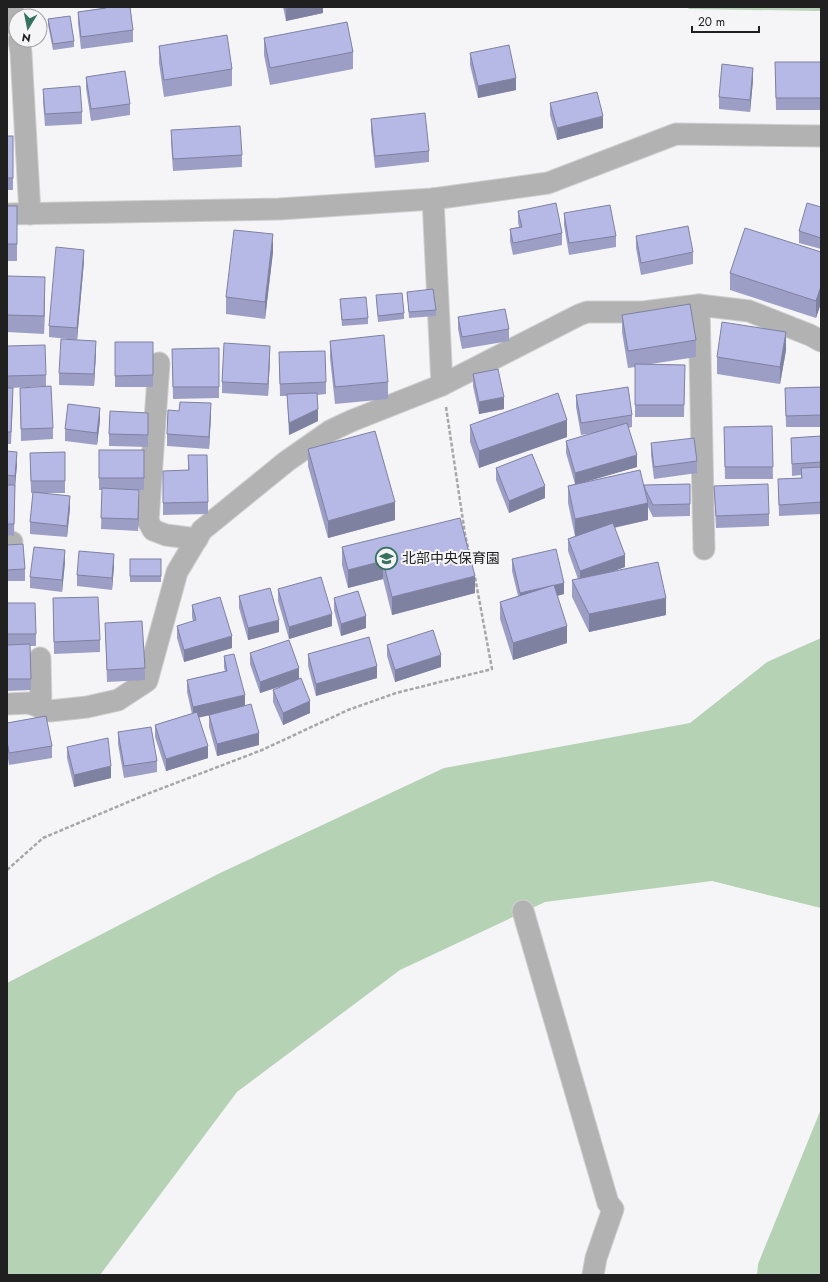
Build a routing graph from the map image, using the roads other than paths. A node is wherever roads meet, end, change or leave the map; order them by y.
1 (21, 48) edge
2 (821, 136) edge
3 (433, 199) junction
4 (7, 214) edge
5 (30, 214) junction
6 (698, 305) junction
7 (821, 341) edge
8 (159, 363) dead end
9 (442, 385) junction
10 (197, 539) junction
11 (704, 549) dead end
12 (40, 658) dead end
13 (7, 704) edge
14 (41, 708) junction
15 (523, 911) dead end
16 (593, 1275) edge

1 - 5 street
2 - 3 street
3 - 5 street
3 - 9 street
4 - 5 street
6 - 7 street
6 - 9 street
6 - 11 street
8 - 10 street
9 - 10 street
10 - 14 street
12 - 14 street
13 - 14 street
15 - 16 street

